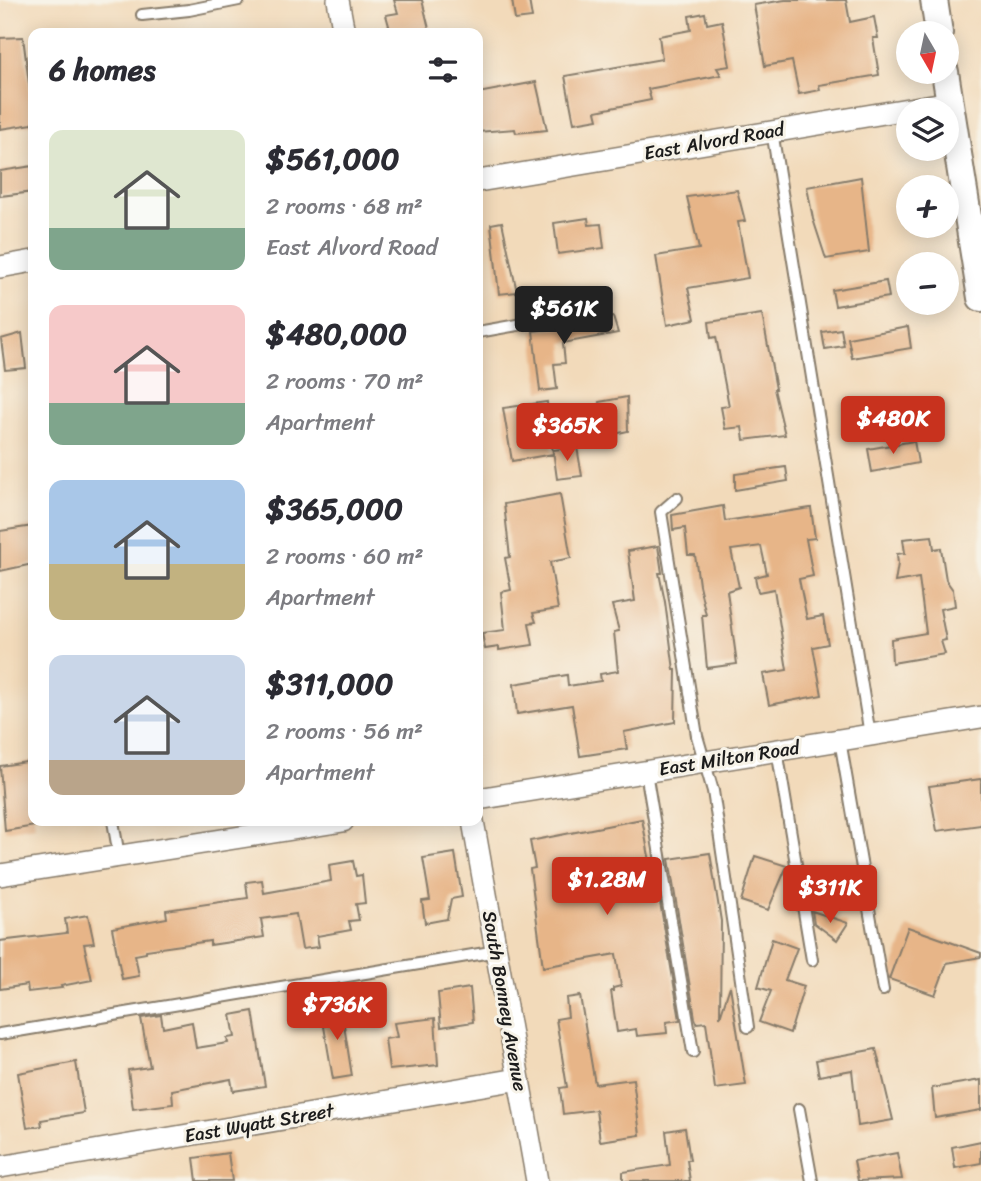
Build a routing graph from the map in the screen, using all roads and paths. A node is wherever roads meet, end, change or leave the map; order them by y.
1 (239, 0) edge
2 (338, 0) edge
3 (934, 0) edge
4 (142, 15) dead end
5 (937, 21) edge
6 (343, 28) edge
7 (896, 111) edge
8 (772, 131) junction
9 (959, 159) edge
10 (483, 180) edge
11 (28, 262) edge
12 (0, 267) edge
13 (981, 298) edge
14 (523, 324) dead end
15 (483, 331) edge
16 (677, 498) dead end
17 (981, 717) edge
18 (870, 735) junction
19 (840, 740) junction
20 (777, 750) junction
21 (703, 762) junction
22 (646, 772) junction
23 (483, 798) edge
24 (114, 826) edge
25 (280, 826) edge
26 (474, 826) edge
27 (242, 829) edge
28 (119, 856) junction
29 (0, 875) edge
30 (497, 951) junction
31 (812, 960) dead end
32 (883, 990) dead end
33 (748, 1027) dead end
34 (0, 1034) edge
35 (693, 1052) dead end
36 (518, 1079) junction
37 (799, 1109) dead end
38 (0, 1167) edge
39 (537, 1181) edge
40 (812, 1181) edge

1 - 4 lane
2 - 6 street
3 - 5 street
7 - 8 street, East Alvord Road
8 - 10 street, East Alvord Road
8 - 18 lane
9 - 13 street
11 - 12 street
14 - 15 lane
16 - 21 lane
17 - 18 street, East Milton Road
18 - 19 street, East Milton Road
19 - 20 street, East Milton Road
19 - 32 lane
20 - 21 street, East Milton Road
20 - 31 lane
21 - 22 street, East Milton Road
21 - 33 lane
22 - 23 street, East Milton Road
22 - 35 lane
24 - 28 lane
25 - 27 street
26 - 30 street, South Bonney Avenue
27 - 28 street
28 - 29 street
30 - 34 lane
30 - 36 street, South Bonney Avenue
36 - 38 street, East Wyatt Street
36 - 39 street, South Bonney Avenue
37 - 40 lane

